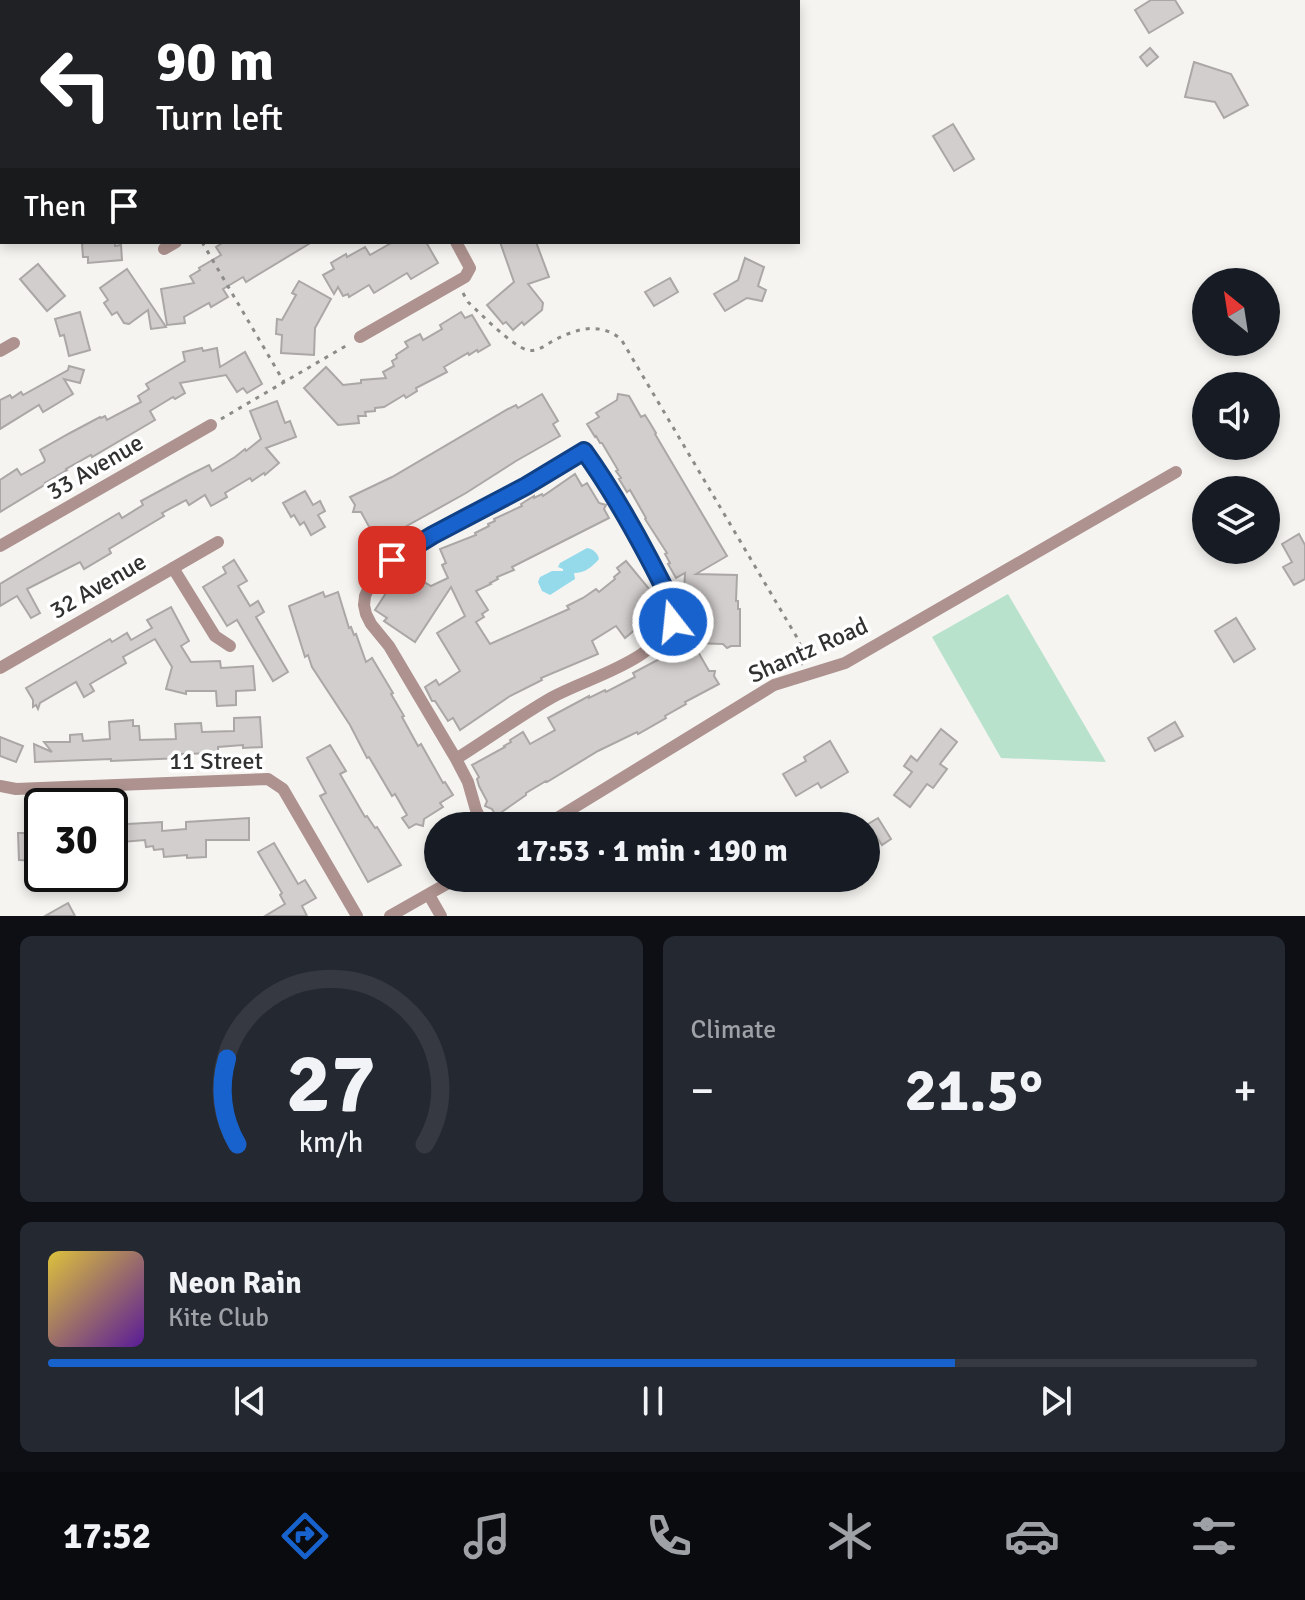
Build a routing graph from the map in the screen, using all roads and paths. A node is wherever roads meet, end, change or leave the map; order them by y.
1 (203, 244) edge
2 (457, 244) edge
3 (457, 282) junction
4 (360, 337) joint
5 (14, 343) dead end
6 (0, 351) edge
7 (284, 382) junction
8 (211, 425) joint
9 (1176, 472) dead end
10 (218, 542) dead end
11 (0, 546) edge
12 (173, 568) junction
13 (230, 646) dead end
14 (0, 668) edge
15 (793, 669) dead end
16 (456, 759) junction
17 (0, 786) edge
18 (477, 812) edge
19 (567, 812) edge
20 (434, 892) edge
21 (429, 895) junction
22 (357, 916) edge
23 (390, 916) edge
24 (441, 916) edge

1 - 7 path
2 - 3 street
3 - 4 street
3 - 15 path
4 - 7 path
5 - 6 street
7 - 8 path
8 - 11 street, 33 Avenue
9 - 19 street, Shantz Road
10 - 12 street, 32 Avenue
12 - 13 street
12 - 14 street, 32 Avenue
16 - 16 street
16 - 18 street
17 - 22 street, 11 Street
20 - 21 street
21 - 23 street
21 - 24 street

